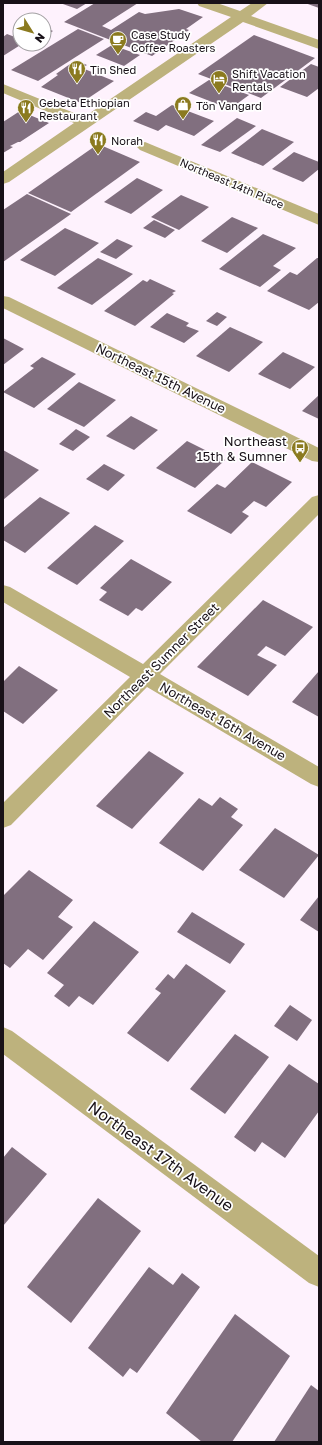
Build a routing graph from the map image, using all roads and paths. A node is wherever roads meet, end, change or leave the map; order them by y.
1 (204, 3) edge
2 (261, 3) edge
3 (241, 16) junction
4 (319, 46) edge
5 (3, 88) edge
6 (86, 123) junction
7 (145, 147) dead end
8 (3, 179) edge
9 (319, 220) edge
10 (3, 301) edge
11 (319, 456) edge
12 (319, 502) edge
13 (3, 592) edge
14 (145, 676) junction
15 (319, 778) edge
16 (3, 818) edge
17 (3, 1039) edge
18 (319, 1273) edge

1 - 3 street
2 - 3 street
3 - 4 street
3 - 6 street
5 - 6 street
6 - 8 street
7 - 9 street, Northeast 14th Place
10 - 11 street, Northeast 15th Avenue
12 - 14 street, Northeast Sumner Street
13 - 14 street, Northeast 16th Avenue
14 - 15 street, Northeast 16th Avenue
14 - 16 street, Northeast Sumner Street
17 - 18 street, Northeast 17th Avenue

